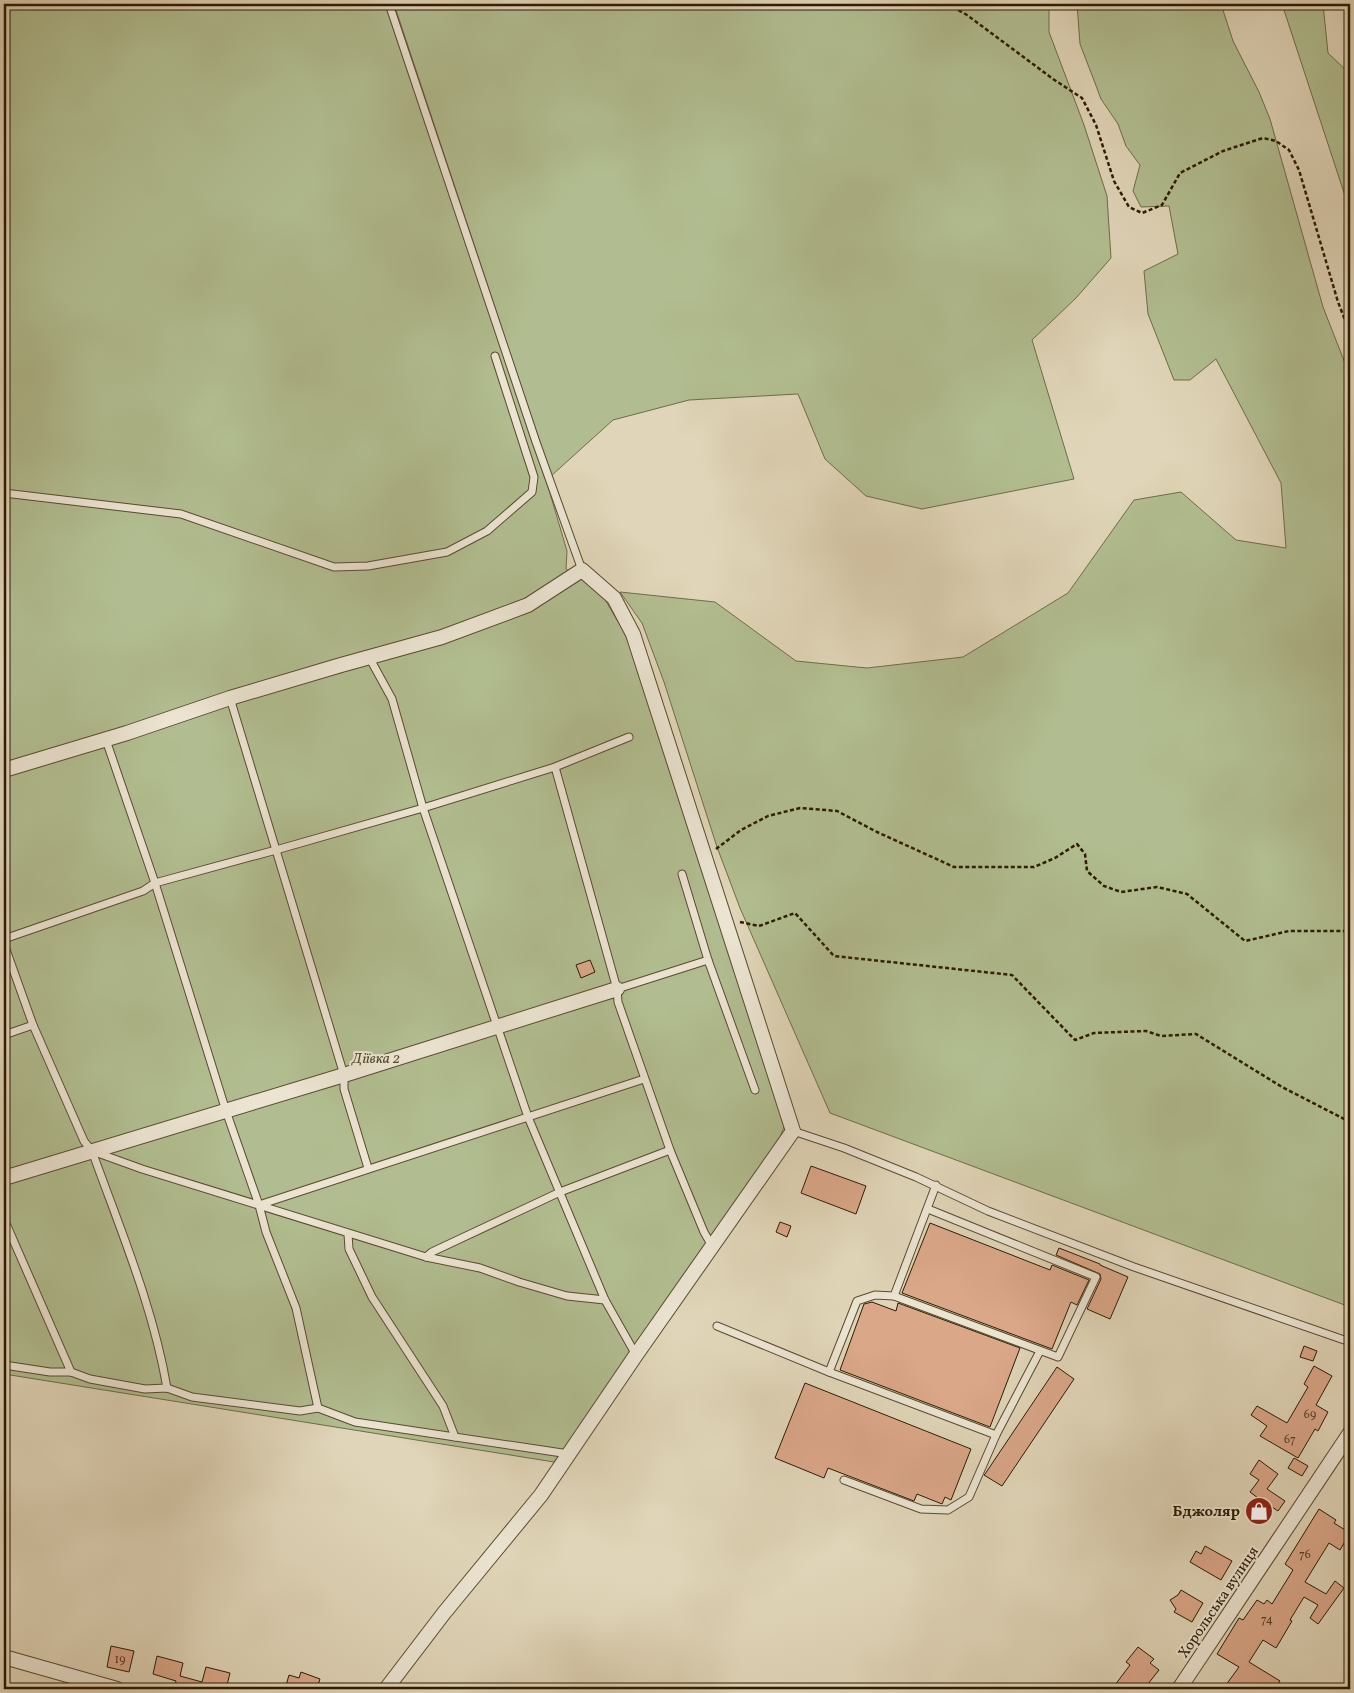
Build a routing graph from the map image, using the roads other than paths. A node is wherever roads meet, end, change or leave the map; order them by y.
1 (389, 4) edge
2 (495, 356) dead end
3 (4, 493) edge
4 (582, 570) junction
5 (369, 657) junction
6 (230, 698) junction
7 (629, 738) dead end
8 (106, 740) junction
9 (555, 767) junction
10 (4, 770) edge
11 (423, 808) junction
12 (276, 850) junction
13 (682, 874) dead end
14 (155, 882) junction
15 (4, 939) edge
16 (4, 944) edge
17 (708, 960) junction
18 (617, 989) junction
19 (33, 1025) junction
20 (498, 1026) junction
21 (4, 1035) edge
22 (344, 1075) junction
23 (644, 1078) junction
24 (754, 1090) dead end
25 (226, 1111) junction
26 (528, 1118) junction
27 (793, 1131) junction
28 (92, 1150) junction
29 (670, 1150) junction
30 (368, 1168) junction
31 (4, 1178) edge
32 (936, 1185) junction
33 (560, 1192) junction
34 (259, 1205) junction
35 (928, 1209) junction
36 (4, 1218) edge
37 (348, 1234) junction
38 (712, 1246) junction
39 (426, 1257) junction
40 (894, 1296) junction
41 (605, 1300) junction
42 (717, 1326) dead end
43 (1350, 1342) edge
44 (1040, 1351) junction
45 (636, 1356) junction
46 (4, 1365) edge
47 (71, 1372) junction
48 (829, 1372) junction
49 (167, 1388) junction
50 (318, 1408) junction
51 (1350, 1433) edge
52 (996, 1435) junction
53 (455, 1437) junction
54 (569, 1454) junction
55 (844, 1480) dead end
56 (4, 1657) edge
57 (117, 1689) edge
58 (386, 1689) edge
59 (1179, 1689) edge

1 - 4 lane
2 - 3 lane
4 - 5 street
4 - 27 street
5 - 6 street
5 - 11 lane
6 - 8 street
6 - 12 lane
7 - 9 lane
8 - 10 street
8 - 14 lane
9 - 11 lane
9 - 18 lane
11 - 12 lane
11 - 20 lane
12 - 14 lane
12 - 22 lane
13 - 17 lane
14 - 15 lane
14 - 25 lane
16 - 19 lane
17 - 18 lane
17 - 24 lane
18 - 20 street
18 - 23 lane
19 - 21 lane
19 - 28 lane
20 - 22 street
20 - 26 lane
22 - 25 street
22 - 30 lane
23 - 26 lane
23 - 29 lane
25 - 28 street
25 - 34 lane
26 - 30 lane
26 - 33 lane
27 - 32 lane
27 - 38 street
28 - 31 street
28 - 34 lane
28 - 49 lane
29 - 33 lane
29 - 38 lane
30 - 34 lane
32 - 35 lane
32 - 43 lane
33 - 39 lane
33 - 41 lane
34 - 37 lane
34 - 50 lane
35 - 40 lane
35 - 44 lane
36 - 47 lane
37 - 39 lane
37 - 53 lane
38 - 45 street
39 - 41 lane
40 - 44 lane
40 - 48 lane
41 - 45 lane
42 - 48 lane
44 - 52 lane
45 - 54 street
46 - 47 lane
47 - 49 lane
48 - 52 lane
49 - 50 lane
50 - 53 lane
51 - 59 street, Хорольська вулиця
52 - 55 lane
53 - 54 lane
54 - 58 street
56 - 57 street

